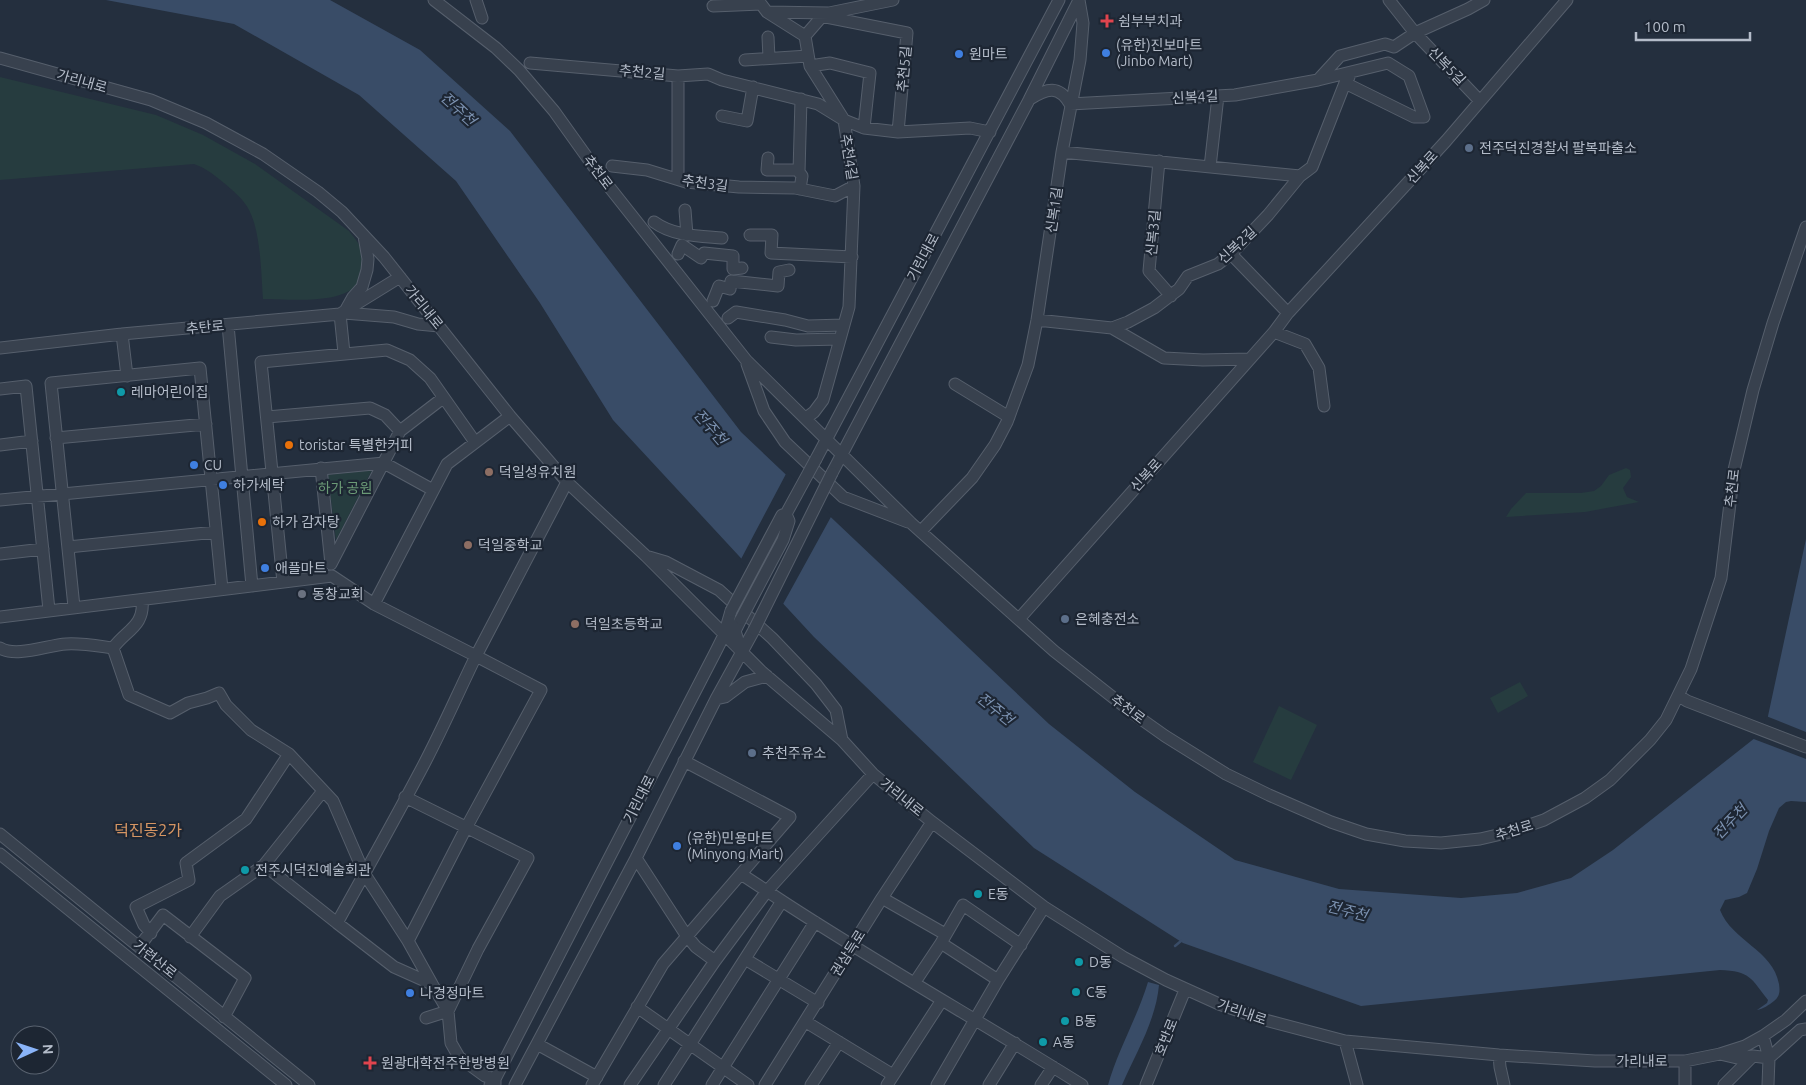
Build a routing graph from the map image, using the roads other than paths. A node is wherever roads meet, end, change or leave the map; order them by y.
1 (434, 0) edge
2 (476, 0) edge
3 (893, 0) edge
4 (1060, 0) edge
5 (1079, 0) edge
6 (1389, 0) edge
7 (1484, 0) edge
8 (1567, 0) edge
9 (762, 5) edge
10 (713, 6) dead end
11 (823, 14) junction
12 (482, 18) dead end
13 (1415, 33) junction
14 (805, 36) junction
15 (768, 37) dead end
16 (0, 58) edge
17 (769, 58) junction
18 (745, 60) dead end
19 (809, 61) junction
20 (530, 63) dead end
21 (1353, 71) junction
22 (678, 76) junction
23 (1318, 80) junction
24 (1345, 83) junction
25 (753, 87) junction
26 (1218, 96) junction
27 (801, 99) junction
28 (1029, 100) junction
29 (1479, 100) junction
30 (1070, 104) junction
31 (722, 116) dead end
32 (844, 120) junction
33 (864, 128) junction
34 (898, 132) junction
35 (990, 132) junction
36 (1062, 152) junction
37 (768, 158) dead end
38 (1159, 161) junction
39 (612, 166) dead end
40 (1210, 167) junction
41 (799, 170) junction
42 (1300, 176) junction
43 (678, 179) junction
44 (854, 186) junction
45 (800, 189) junction
46 (685, 210) dead end
47 (654, 222) dead end
48 (1806, 228) edge
49 (364, 234) junction
50 (687, 235) junction
51 (750, 235) dead end
52 (722, 238) dead end
53 (678, 254) dead end
54 (1231, 254) junction
55 (852, 258) junction
56 (742, 268) dead end
57 (789, 270) dead end
58 (400, 277) junction
59 (1170, 296) junction
60 (714, 301) dead end
61 (1288, 313) junction
62 (342, 314) junction
63 (728, 318) dead end
64 (1037, 320) junction
65 (228, 324) junction
66 (844, 325) junction
67 (439, 326) junction
68 (1112, 328) junction
69 (1274, 332) junction
70 (122, 334) junction
71 (772, 337) dead end
72 (840, 339) junction
73 (0, 348) edge
74 (344, 354) junction
75 (1250, 359) junction
76 (746, 360) junction
77 (126, 376) junction
78 (955, 384) dead end
79 (0, 389) edge
80 (443, 398) junction
81 (1324, 406) dead end
82 (810, 415) junction
83 (510, 416) junction
84 (267, 417) junction
85 (1009, 417) junction
86 (206, 424) junction
87 (400, 431) junction
88 (56, 438) junction
89 (827, 439) junction
90 (32, 441) junction
91 (475, 442) junction
92 (0, 445) edge
93 (842, 454) junction
94 (384, 463) junction
95 (321, 468) junction
96 (272, 472) junction
97 (243, 475) junction
98 (211, 478) junction
99 (567, 482) junction
100 (433, 490) junction
101 (61, 493) junction
102 (38, 496) junction
103 (0, 500) edge
104 (786, 514) junction
105 (912, 523) junction
106 (921, 531) junction
107 (216, 532) junction
108 (68, 547) junction
109 (42, 549) junction
110 (0, 554) edge
111 (646, 556) junction
112 (331, 564) junction
113 (332, 576) junction
114 (283, 582) junction
115 (252, 586) junction
116 (222, 590) junction
117 (142, 600) junction
118 (374, 604) junction
119 (74, 607) junction
120 (49, 610) junction
121 (0, 616) edge
122 (1019, 619) junction
123 (724, 635) junction
124 (0, 648) edge
125 (113, 648) junction
126 (742, 652) junction
127 (476, 656) junction
128 (767, 676) junction
129 (1683, 698) junction
130 (716, 699) junction
131 (842, 740) junction
132 (1806, 747) edge
133 (289, 754) junction
134 (684, 761) junction
135 (873, 774) junction
136 (323, 791) junction
137 (405, 798) junction
138 (932, 822) junction
139 (466, 828) junction
140 (0, 834) edge
141 (636, 858) junction
142 (2, 861) edge
143 (264, 865) junction
144 (364, 874) junction
145 (741, 874) junction
146 (767, 891) junction
147 (882, 898) junction
148 (782, 901) junction
149 (1044, 907) junction
150 (815, 922) junction
151 (337, 923) junction
152 (151, 933) junction
153 (686, 936) junction
154 (190, 937) junction
155 (943, 938) junction
156 (408, 941) junction
157 (1021, 945) junction
158 (852, 946) junction
159 (139, 947) junction
160 (745, 959) junction
161 (715, 960) junction
162 (779, 979) junction
163 (998, 980) junction
164 (915, 982) junction
165 (432, 984) junction
166 (1185, 990) junction
167 (942, 1000) junction
168 (1806, 1001) edge
169 (818, 1003) junction
170 (637, 1007) junction
171 (448, 1011) junction
172 (224, 1017) junction
173 (426, 1018) dead end
174 (976, 1020) junction
175 (806, 1022) junction
176 (670, 1028) junction
177 (1806, 1029) edge
178 (1763, 1036) junction
179 (1345, 1041) junction
180 (839, 1042) junction
181 (1015, 1043) junction
182 (537, 1044) junction
183 (690, 1044) junction
184 (1720, 1054) junction
185 (1499, 1055) junction
186 (1753, 1056) junction
187 (1769, 1058) junction
188 (1685, 1061) junction
189 (1053, 1067) junction
190 (723, 1068) junction
191 (890, 1080) edge
192 (595, 1081) edge
193 (493, 1083) edge
194 (286, 1085) edge
195 (309, 1085) edge
196 (515, 1085) edge
197 (630, 1085) edge
198 (664, 1085) edge
199 (712, 1085) edge
200 (748, 1085) edge
201 (765, 1085) edge
202 (812, 1085) edge
203 (937, 1085) edge
204 (989, 1085) edge
205 (1041, 1085) edge
206 (1082, 1085) edge
207 (1146, 1085) edge
208 (1357, 1085) edge
209 (1504, 1085) edge
210 (1685, 1085) edge
211 (1724, 1085) edge
212 (1768, 1085) edge

1 - 76 street, 추천로
2 - 12 street
3 - 11 street
4 - 35 street, 기린대로
5 - 28 street, 기린대로
5 - 30 street, 신복1길
6 - 13 street, 신복5길
7 - 13 street, 신복5길
8 - 29 street, 신복로
9 - 10 street
9 - 11 street
9 - 14 street
11 - 14 street
11 - 34 street, 추천5길
13 - 23 street
13 - 29 street, 신복5길
14 - 19 street, 추천4길
15 - 17 street
16 - 49 street, 가리내로
17 - 18 street
17 - 19 street
19 - 32 street, 추천4길
19 - 33 street
20 - 22 street, 추천2길
21 - 23 street, 신복4길
21 - 24 street, 신복2길
21 - 24 street, 신복4길
22 - 25 street, 추천2길
22 - 43 street
23 - 26 street, 신복4길
24 - 42 street, 신복2길
25 - 27 street, 추천2길
25 - 31 street
26 - 30 street, 신복4길
26 - 40 street
27 - 32 street, 추천2길
27 - 41 street
28 - 30 street
28 - 93 street, 기린대로
29 - 61 street, 신복로
30 - 36 street, 신복1길
32 - 33 street
32 - 44 street, 추천4길
33 - 34 street
34 - 35 street
35 - 89 street, 기린대로
36 - 38 street
36 - 64 street, 신복1길
37 - 41 street
38 - 40 street
38 - 59 street, 신복3길
39 - 43 street, 추천3길
40 - 42 street
41 - 45 street
42 - 54 street, 신복2길
43 - 45 street, 추천3길
44 - 45 street, 추천3길
44 - 55 street, 추천4길
46 - 50 street
47 - 50 street
48 - 129 street, 추천로
49 - 58 street, 가리내로
49 - 62 street
50 - 52 street
51 - 55 street
53 - 56 street
54 - 59 street, 신복2길
54 - 61 street
55 - 66 street, 추천4길
57 - 60 street
58 - 62 street, 추탄로
58 - 67 street, 가리내로
59 - 68 street, 신복2길
61 - 69 street, 신복로
62 - 65 street, 추탄로
62 - 67 street
62 - 74 street
63 - 66 street
64 - 68 street, 신복2길
64 - 85 street, 신복1길
65 - 70 street, 추탄로
65 - 97 street
66 - 72 street, 추천4길
67 - 83 street, 가리내로
68 - 75 street
69 - 75 street, 신복로
69 - 81 street
70 - 73 street, 추탄로
70 - 77 street
71 - 72 street
72 - 82 street, 추천4길
74 - 80 street
74 - 84 street
75 - 122 street, 신복로
76 - 82 street, 추천로
76 - 105 street, 추천로
77 - 86 street
77 - 88 street
78 - 85 street
79 - 90 street
80 - 87 street
80 - 91 street
82 - 89 street, 추천로
83 - 91 street
83 - 99 street, 가리내로
84 - 87 street
84 - 96 street
85 - 106 street, 신복1길
86 - 88 street
86 - 98 street
87 - 94 street
88 - 101 street
89 - 93 street, 추천로
89 - 104 street, 기린대로, bridge
90 - 92 street
90 - 102 street
91 - 100 street
93 - 105 street, 추천로
93 - 126 street, 기린대로, bridge
94 - 95 street
94 - 100 street
94 - 112 street
95 - 96 street
95 - 112 street
96 - 97 street
96 - 114 street
97 - 98 street
97 - 115 street
98 - 101 street
98 - 107 street
99 - 111 street, 가리내로
99 - 127 street
100 - 118 street
101 - 102 street
101 - 108 street
102 - 103 street
102 - 109 street
104 - 123 street, 기린대로, bridge
104 - 126 street, 기린대로, bridge
105 - 106 street, 추천로
106 - 122 street, 추천로
107 - 108 street
107 - 116 street
108 - 119 street
109 - 110 street
109 - 120 street
111 - 123 street, 가리내로
111 - 131 street
112 - 113 street
113 - 114 street
113 - 118 street
114 - 115 street
115 - 116 street
116 - 117 street
117 - 119 street
117 - 125 street
118 - 127 street
119 - 120 street
120 - 121 street
122 - 129 street, 추천로
123 - 126 street, 가리내로
123 - 193 street, 기린대로
124 - 125 street
125 - 133 street
126 - 128 street, 가리내로
126 - 130 street, 기린대로
127 - 137 street
127 - 139 street
128 - 130 street
128 - 131 street, 가리내로
129 - 132 street
130 - 134 street, 기린대로
131 - 135 street, 가리내로
133 - 136 street
133 - 152 street
134 - 141 street, 기린대로
134 - 145 street
135 - 138 street, 가리내로
135 - 146 street
136 - 143 street
136 - 144 street
137 - 139 street
137 - 144 street
138 - 147 street, 권삼득로
138 - 149 street, 가리내로
139 - 156 street
139 - 171 street
140 - 159 street, 가련산로
141 - 153 street
141 - 182 street, 기린대로
142 - 194 street, 가련산로
143 - 151 street
143 - 154 street
144 - 151 street
144 - 156 street
145 - 146 street
145 - 153 street
146 - 148 street
146 - 161 street
147 - 155 street
147 - 158 street, 권삼득로
148 - 150 street
148 - 160 street
149 - 157 street
149 - 166 street, 가리내로
150 - 158 street
150 - 162 street
151 - 165 street
152 - 154 street
152 - 159 street
153 - 161 street
153 - 170 street
154 - 172 street
155 - 157 street
155 - 163 street
155 - 164 street
156 - 165 street
157 - 163 street
158 - 164 street
158 - 169 street, 권삼득로
159 - 172 street, 가련산로
160 - 162 street
160 - 183 street
161 - 176 street
162 - 169 street
162 - 190 street
163 - 174 street
164 - 167 street
165 - 171 street
166 - 179 street, 가리내로
166 - 207 street, 호반로
167 - 174 street
167 - 191 street
168 - 178 street, 가리내로
169 - 175 street, 권삼득로
170 - 176 street
170 - 192 street
171 - 173 street
171 - 193 street
172 - 195 street, 가련산로
174 - 181 street
174 - 203 street
175 - 180 street
175 - 201 street, 권삼득로
176 - 183 street
176 - 197 street
177 - 187 street
178 - 184 street, 가리내로
178 - 187 street
179 - 185 street, 가리내로
179 - 208 street
180 - 191 street
180 - 202 street
181 - 189 street
181 - 204 street
182 - 192 street
182 - 196 street, 기린대로
183 - 190 street
183 - 198 street
184 - 186 street
184 - 188 street, 가리내로
185 - 188 street, 가리내로
185 - 209 street
186 - 187 street
186 - 211 street
187 - 212 street
188 - 210 street
189 - 205 street
189 - 206 street
190 - 199 street
190 - 200 street

